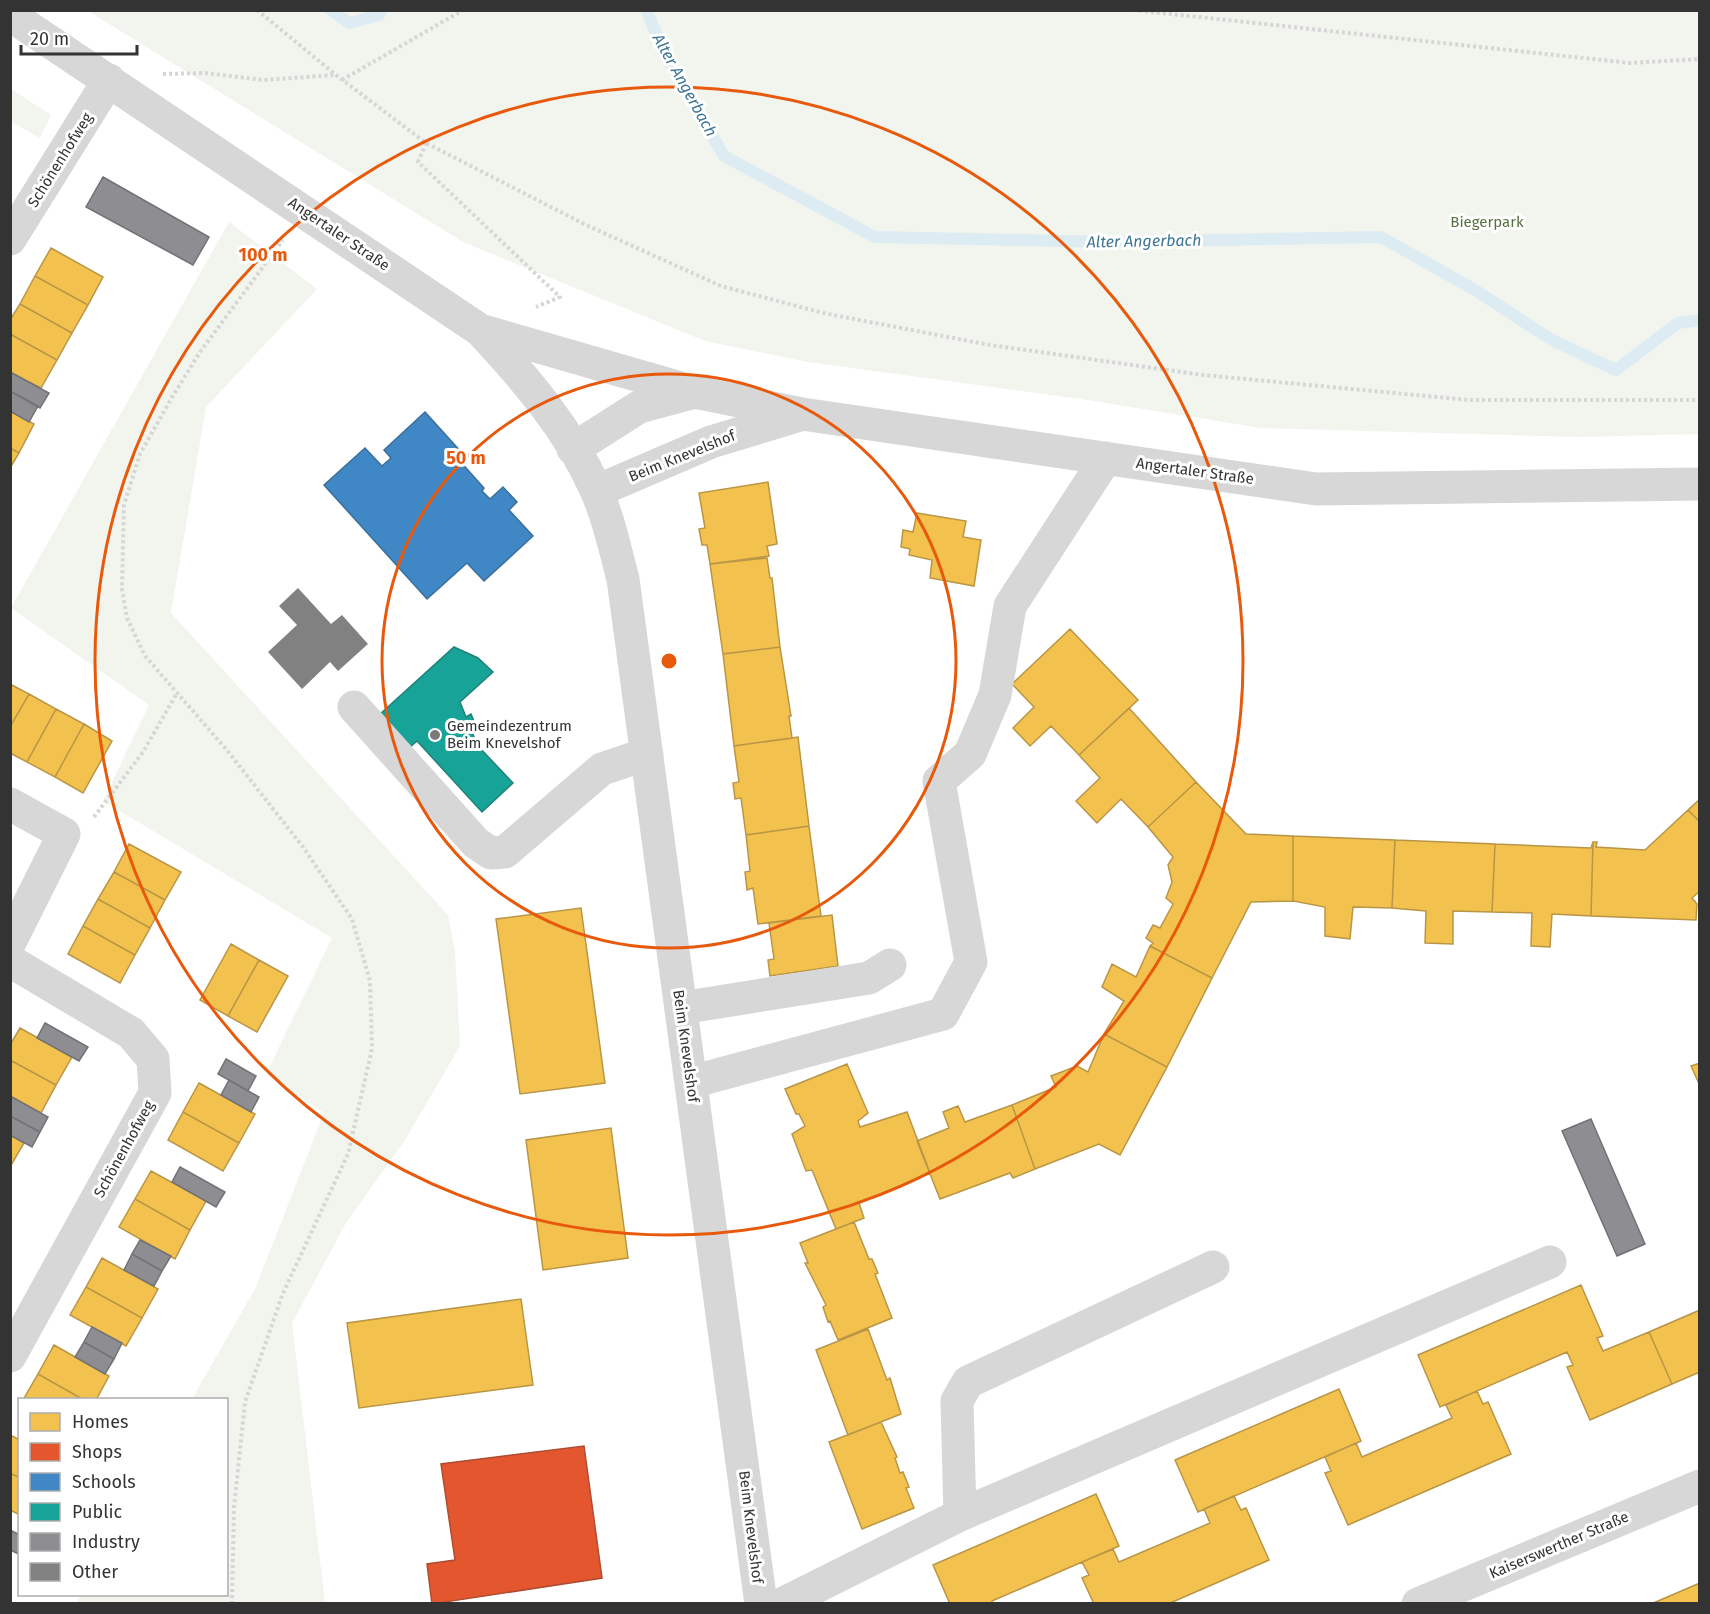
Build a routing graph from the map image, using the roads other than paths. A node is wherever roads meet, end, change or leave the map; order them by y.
1 (10, 15) edge
2 (109, 80) junction
3 (10, 239) edge
4 (480, 330) junction
5 (695, 392) junction
6 (802, 414) junction
7 (573, 449) junction
8 (1106, 458) junction
9 (1700, 484) edge
10 (597, 491) junction
11 (354, 707) dead end
12 (647, 754) junction
13 (10, 804) edge
14 (10, 942) edge
15 (10, 961) edge
16 (890, 964) dead end
17 (681, 1008) junction
18 (692, 1082) junction
19 (1550, 1262) dead end
20 (1213, 1267) dead end
21 (10, 1356) edge
22 (1700, 1485) edge
23 (960, 1515) junction
24 (761, 1604) edge
25 (782, 1604) edge
26 (1418, 1604) edge

1 - 2 street, Angertaler Straße
2 - 3 street, Schönenhofweg
2 - 4 street, Angertaler Straße
4 - 5 street, Angertaler Straße
4 - 7 street, Beim Knevelshof
5 - 6 street, Angertaler Straße
5 - 7 street, Angertaler Straße
6 - 8 street, Angertaler Straße
6 - 10 street, Beim Knevelshof
7 - 10 street, Beim Knevelshof
8 - 9 street, Angertaler Straße
8 - 18 street
10 - 12 street, Beim Knevelshof
11 - 12 street
12 - 17 street, Beim Knevelshof
13 - 14 street
15 - 21 street, Schönenhofweg
16 - 17 street
17 - 18 street, Beim Knevelshof
18 - 24 street, Beim Knevelshof
19 - 23 street
20 - 23 street
22 - 26 street, Kaiserswerther Straße
23 - 25 street

